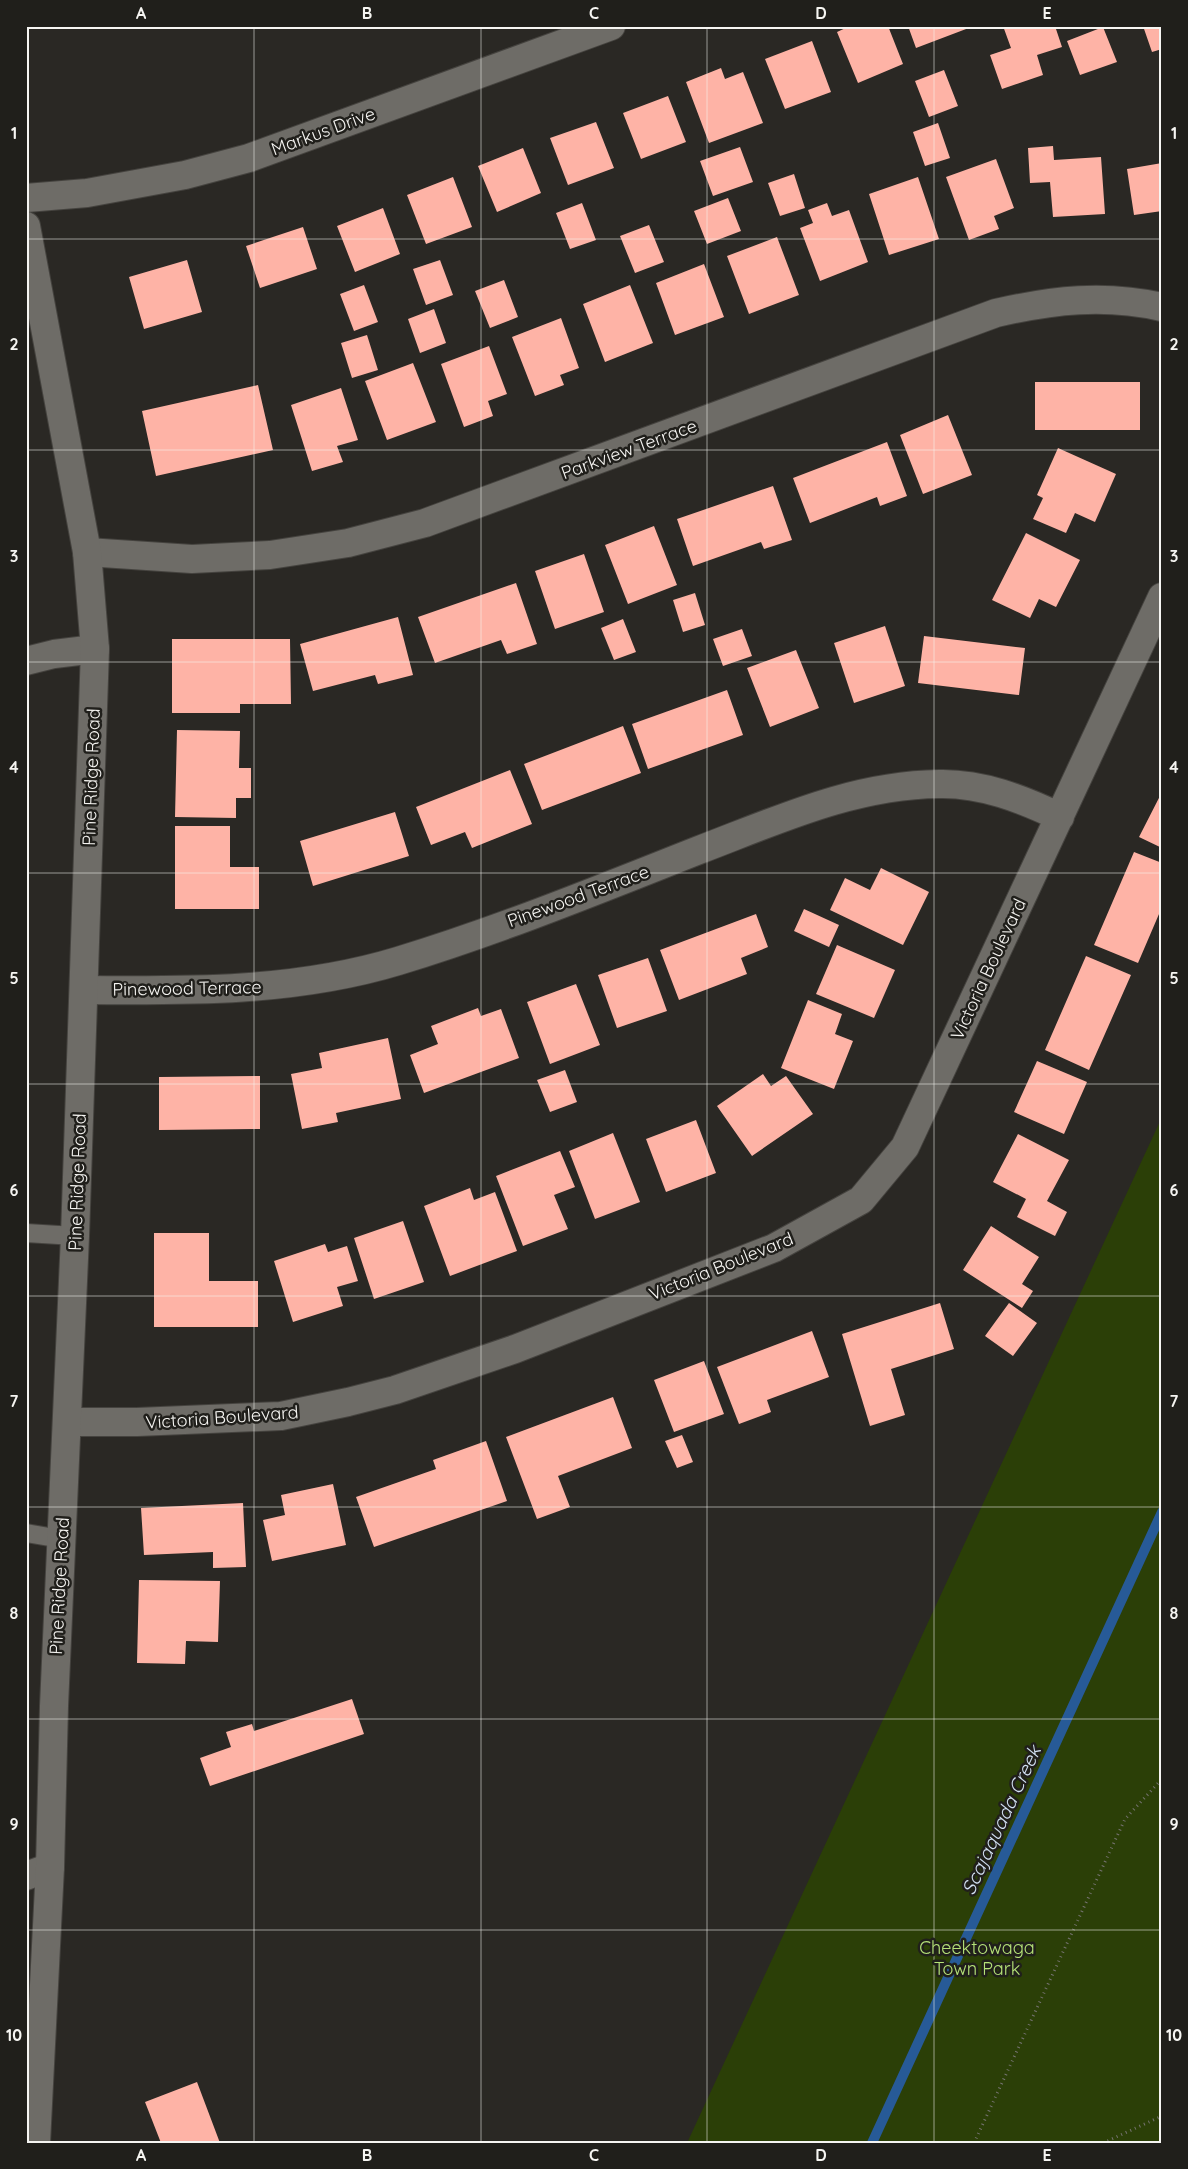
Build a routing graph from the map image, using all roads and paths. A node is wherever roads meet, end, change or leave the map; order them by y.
1 (611, 26) edge
2 (26, 198) edge
3 (26, 226) edge
4 (32, 283) edge
5 (1162, 308) edge
6 (87, 552) junction
7 (1162, 597) edge
8 (95, 649) junction
9 (26, 661) edge
10 (1060, 817) junction
11 (84, 990) junction
12 (26, 1233) edge
13 (75, 1236) junction
14 (67, 1422) junction
15 (26, 1533) edge
16 (62, 1539) junction
17 (1162, 1779) edge
18 (38, 1872) edge
19 (1162, 2116) edge
20 (36, 2143) edge
21 (974, 2143) edge
22 (1104, 2143) edge

1 - 2 street, Markus Drive
3 - 4 street, Pine Ridge Road
4 - 6 street, Pine Ridge Road
5 - 6 street, Parkview Terrace
6 - 8 street, Pine Ridge Road
7 - 10 street, Victoria Boulevard
8 - 9 street
8 - 11 street, Pine Ridge Road
10 - 11 street, Pinewood Terrace
10 - 14 street, Victoria Boulevard
11 - 13 street, Pine Ridge Road
12 - 13 lane
13 - 14 street, Pine Ridge Road
14 - 16 street, Pine Ridge Road
15 - 16 lane
16 - 18 street, Pine Ridge Road
17 - 21 path
18 - 20 street, Pine Ridge Road
19 - 22 path

